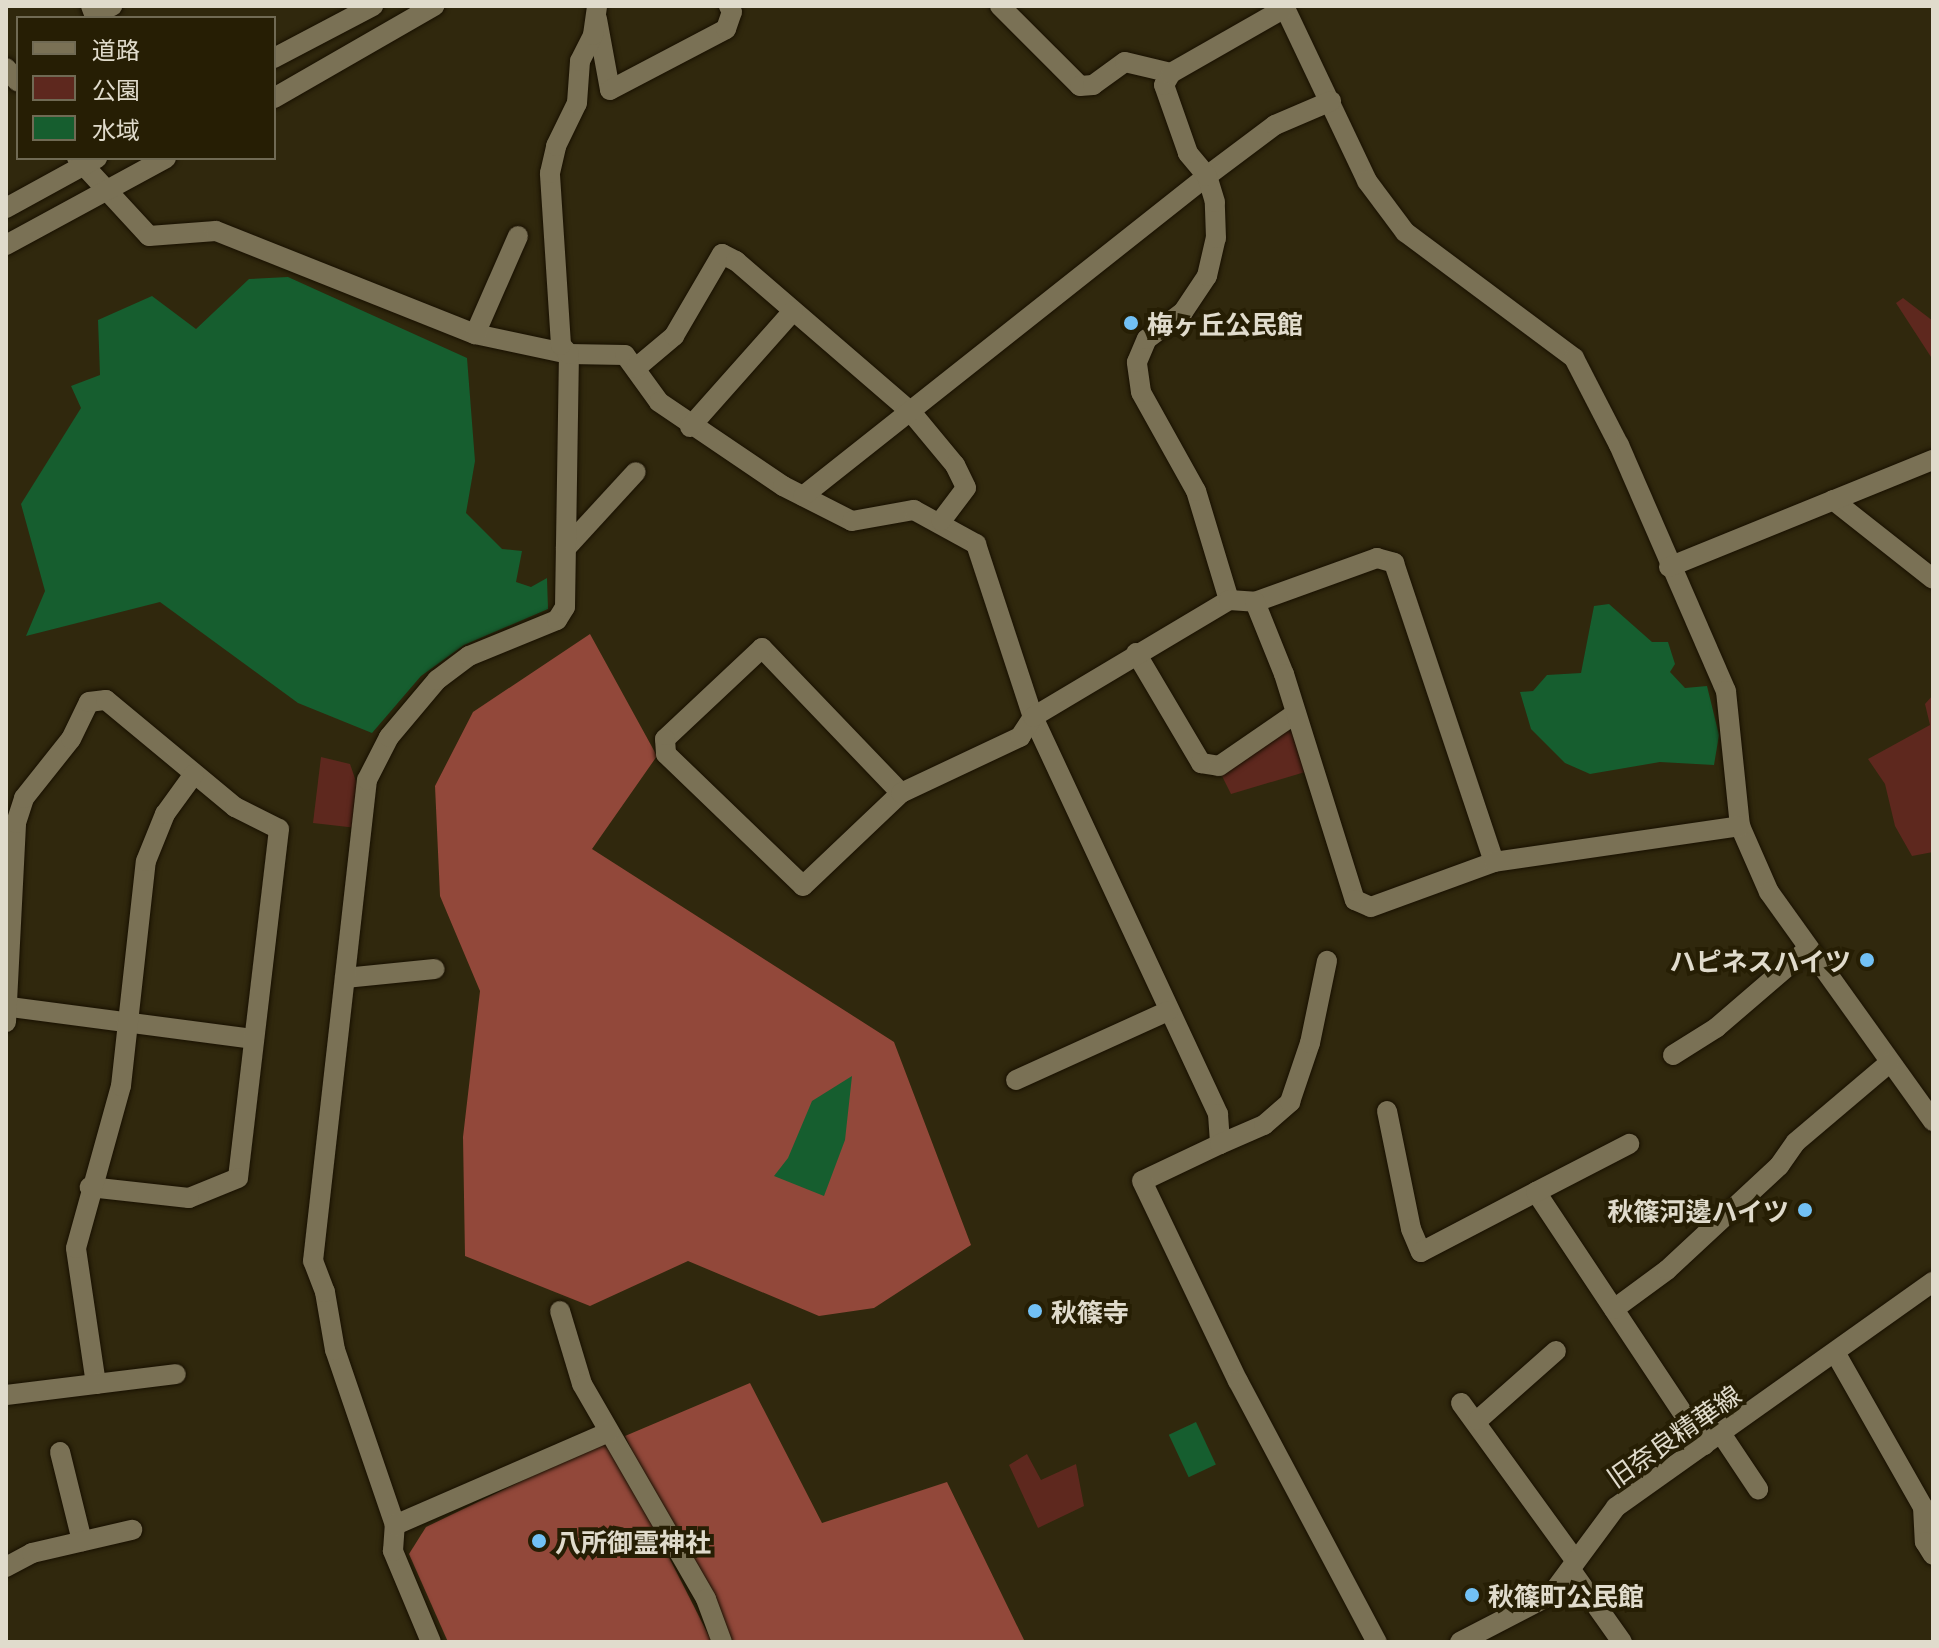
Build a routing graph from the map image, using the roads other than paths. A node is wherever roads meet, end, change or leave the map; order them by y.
1 (91, 6) edge
2 (112, 6) edge
3 (373, 6) edge
4 (434, 6) edge
5 (729, 6) edge
6 (1000, 6) edge
7 (1285, 7) edge
8 (596, 9) edge
9 (276, 57) edge
10 (1171, 73) junction
11 (276, 97) edge
12 (1331, 101) junction
13 (162, 160) edge
14 (85, 161) edge
15 (1207, 176) junction
16 (106, 191) junction
17 (6, 208) edge
18 (518, 236) dead end
19 (6, 245) edge
20 (793, 311) junction
21 (475, 334) junction
22 (569, 354) junction
23 (636, 368) junction
24 (911, 412) junction
25 (690, 427) junction
26 (1933, 460) edge
27 (636, 472) dead end
28 (803, 496) junction
29 (1833, 500) junction
30 (941, 521) junction
31 (566, 548) junction
32 (1669, 567) junction
33 (1933, 579) edge
34 (1229, 600) junction
35 (1255, 602) junction
36 (1136, 653) junction
37 (1296, 713) junction
38 (1033, 717) junction
39 (194, 774) junction
40 (901, 793) junction
41 (1740, 826) junction
42 (1494, 862) junction
43 (1808, 949) junction
44 (1327, 961) dead end
45 (435, 969) dead end
46 (345, 978) junction
47 (1168, 1011) junction
48 (8, 1014) edge
49 (132, 1024) junction
50 (254, 1039) junction
51 (1673, 1055) dead end
52 (1889, 1063) junction
53 (1016, 1080) dead end
54 (1387, 1111) dead end
55 (1933, 1121) edge
56 (1220, 1144) junction
57 (1629, 1144) dead end
58 (90, 1187) junction
59 (1536, 1192) junction
60 (1933, 1282) edge
61 (1614, 1309) junction
62 (560, 1311) dead end
63 (1556, 1351) dead end
64 (1836, 1354) junction
65 (176, 1374) dead end
66 (96, 1384) junction
67 (6, 1395) edge
68 (1461, 1403) dead end
69 (1478, 1420) junction
70 (609, 1432) junction
71 (1712, 1439) junction
72 (60, 1452) dead end
73 (1758, 1489) dead end
74 (395, 1525) junction
75 (132, 1530) dead end
76 (82, 1541) junction
77 (1933, 1555) edge
78 (1573, 1565) junction
79 (6, 1567) edge
80 (431, 1642) edge
81 (722, 1642) edge
82 (1377, 1642) edge
83 (1460, 1642) edge
84 (1622, 1642) edge

1 - 2 street
3 - 9 street
4 - 11 street
5 - 8 street
6 - 10 street
7 - 10 street
7 - 12 street
8 - 22 street
10 - 15 street
12 - 15 street
12 - 32 street
13 - 16 street
14 - 16 street
14 - 17 street
15 - 24 street
15 - 34 street
16 - 19 street
16 - 21 street
18 - 21 street
20 - 23 street
20 - 24 street
20 - 25 street
21 - 22 street
22 - 23 street
22 - 31 street
23 - 25 street
24 - 28 street
24 - 30 street
25 - 28 street
26 - 29 street
27 - 31 street
28 - 30 street
29 - 32 street
29 - 33 street
30 - 38 street
31 - 46 street
32 - 41 street
34 - 35 street
34 - 36 street
35 - 37 street
35 - 42 street
36 - 37 street
36 - 38 street
37 - 42 street
38 - 40 street
38 - 47 street
39 - 48 street
39 - 49 street
39 - 50 street
40 - 40 street
41 - 42 street
41 - 43 street
43 - 51 street
43 - 52 street
44 - 56 street
45 - 46 street
46 - 74 street
47 - 53 street
47 - 56 street
48 - 49 street
49 - 50 street
49 - 58 street
50 - 58 street
52 - 55 street
52 - 61 street
54 - 59 street
56 - 82 street
57 - 59 street
58 - 66 street
59 - 61 street
60 - 64 street, 旧奈良精華線
61 - 71 street
62 - 70 street
63 - 69 street
64 - 71 street, 旧奈良精華線
64 - 77 street
65 - 66 street
66 - 67 street
68 - 69 street
69 - 78 street
70 - 74 street
70 - 81 street
71 - 73 street
71 - 78 street, 旧奈良精華線
72 - 76 street
74 - 80 street
75 - 76 street
76 - 79 street
78 - 83 street, 旧奈良精華線
78 - 84 street

